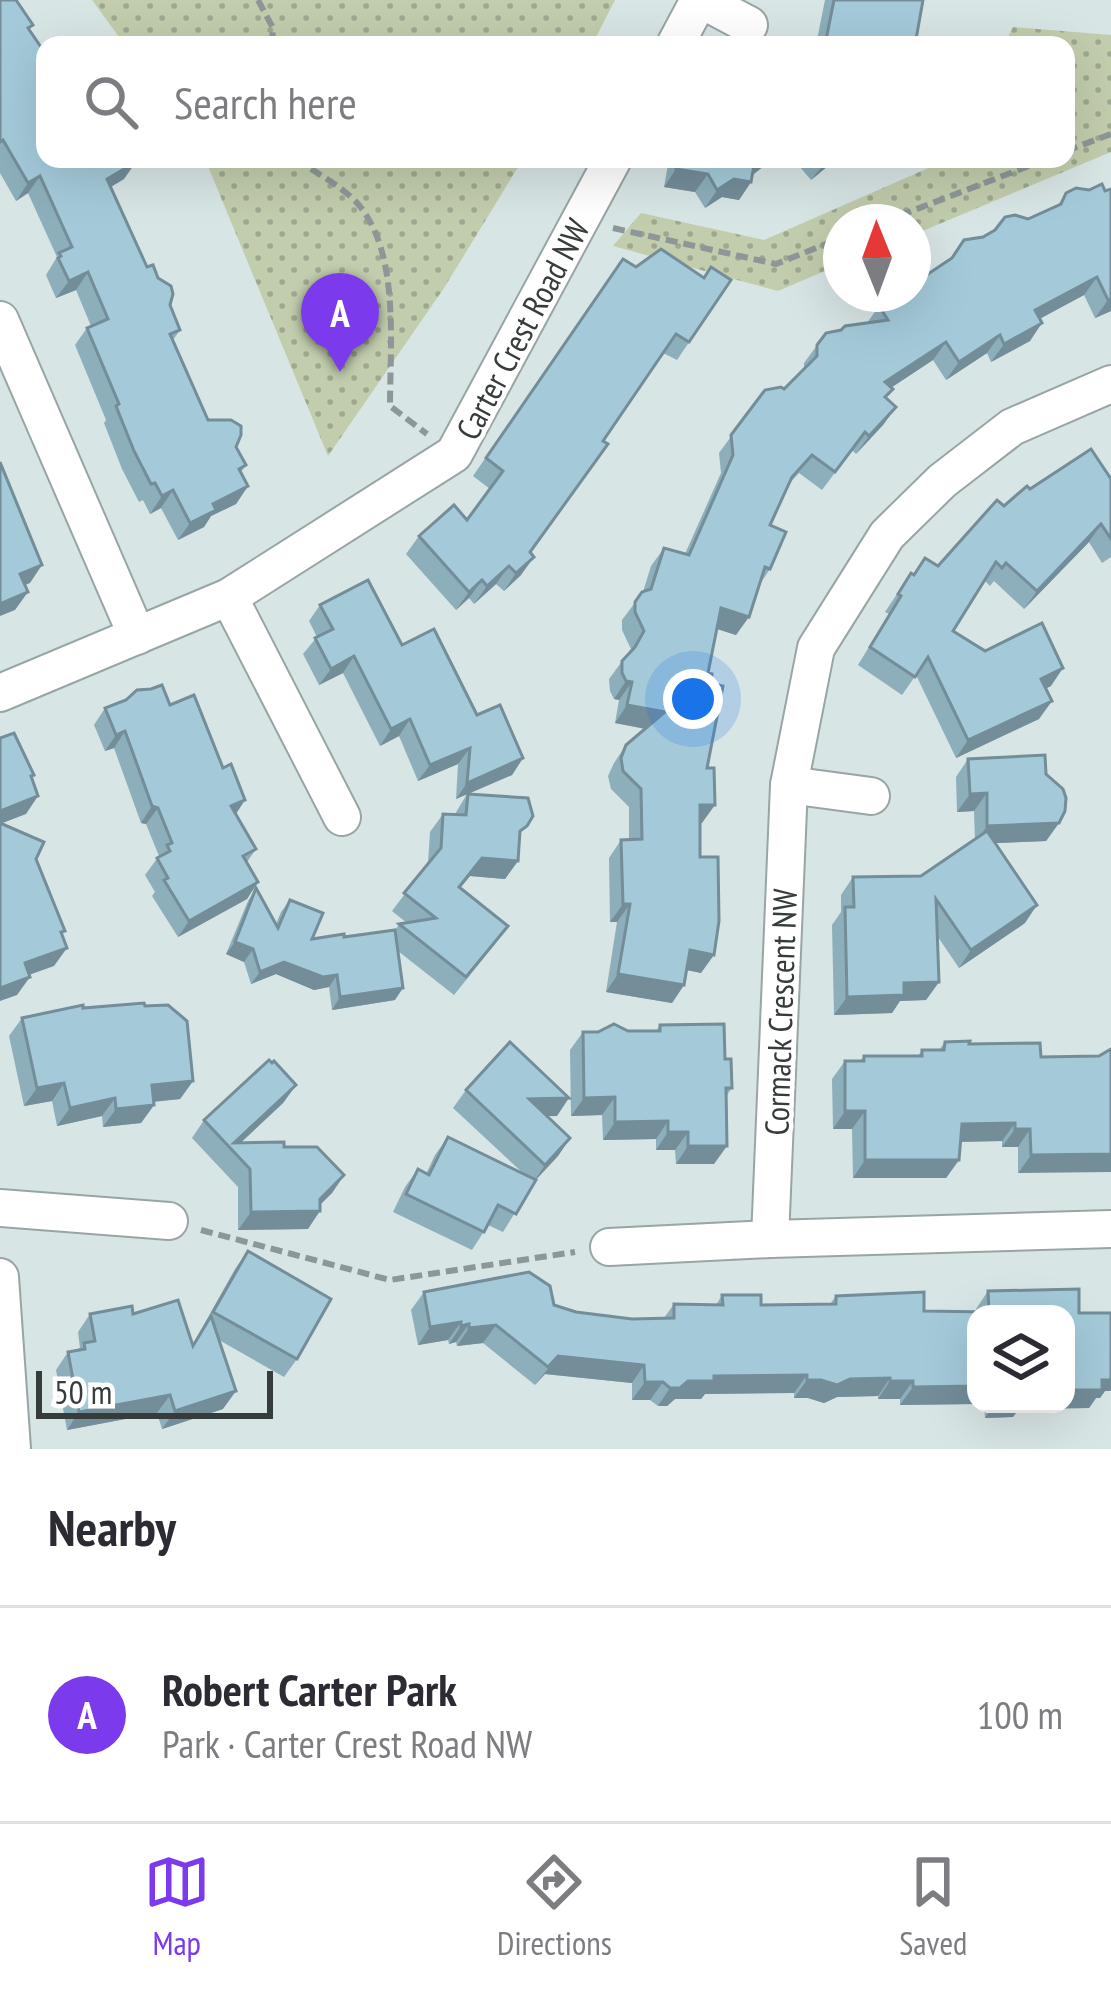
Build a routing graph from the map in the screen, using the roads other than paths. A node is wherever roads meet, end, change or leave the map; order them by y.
1 (700, 0) edge
2 (748, 25) dead end
3 (680, 36) edge
4 (608, 168) edge
5 (0, 320) edge
6 (1111, 384) edge
7 (230, 597) junction
8 (137, 636) junction
9 (0, 693) edge
10 (789, 784) junction
11 (871, 796) dead end
12 (342, 817) dead end
13 (0, 1208) edge
14 (169, 1221) road end
15 (1111, 1229) edge
16 (770, 1239) junction
17 (609, 1247) road end
18 (0, 1276) edge
19 (12, 1449) edge

1 - 2 street
1 - 3 street
4 - 7 street, Carter Crest Road NW
5 - 8 street
6 - 10 street, Cormack Crescent NW
7 - 8 street, Carter Crest Road NW
7 - 12 street
8 - 9 street, Carter Crest Road NW
10 - 11 street
10 - 16 street, Cormack Crescent NW
13 - 14 street
15 - 16 street
16 - 17 street
18 - 19 street

